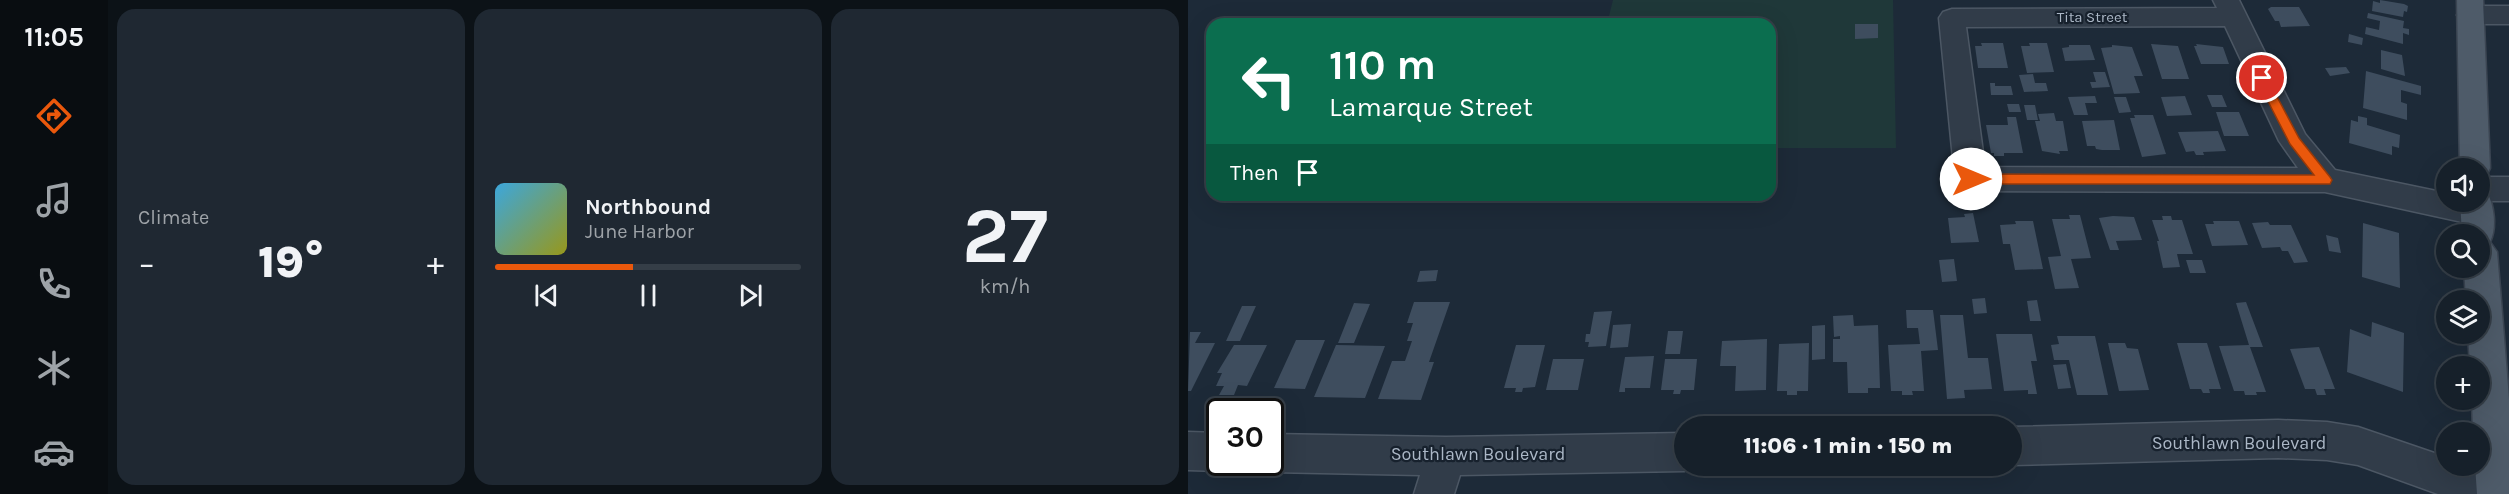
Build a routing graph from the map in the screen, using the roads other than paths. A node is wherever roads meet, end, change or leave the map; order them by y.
1 (2470, 7) edge
2 (2229, 9) edge
3 (2509, 15) edge
4 (2475, 158) edge
5 (2325, 180) junction
6 (2509, 189) edge
7 (2436, 201) edge
8 (2490, 201) edge
9 (2483, 278) edge
10 (2501, 441) edge
11 (2022, 446) edge
12 (1188, 452) edge
13 (1206, 452) edge
14 (1674, 452) edge
15 (1284, 453) edge
16 (1446, 456) junction
17 (1434, 494) edge
18 (2496, 494) edge

1 - 3 street
1 - 4 main road
2 - 5 street
2 - 5 street, Tita Street
5 - 7 street
6 - 8 street
9 - 10 main road
10 - 18 main road
11 - 18 street, Southlawn Boulevard
12 - 13 street
14 - 16 street, Southlawn Boulevard
15 - 16 street, Southlawn Boulevard
16 - 17 street

